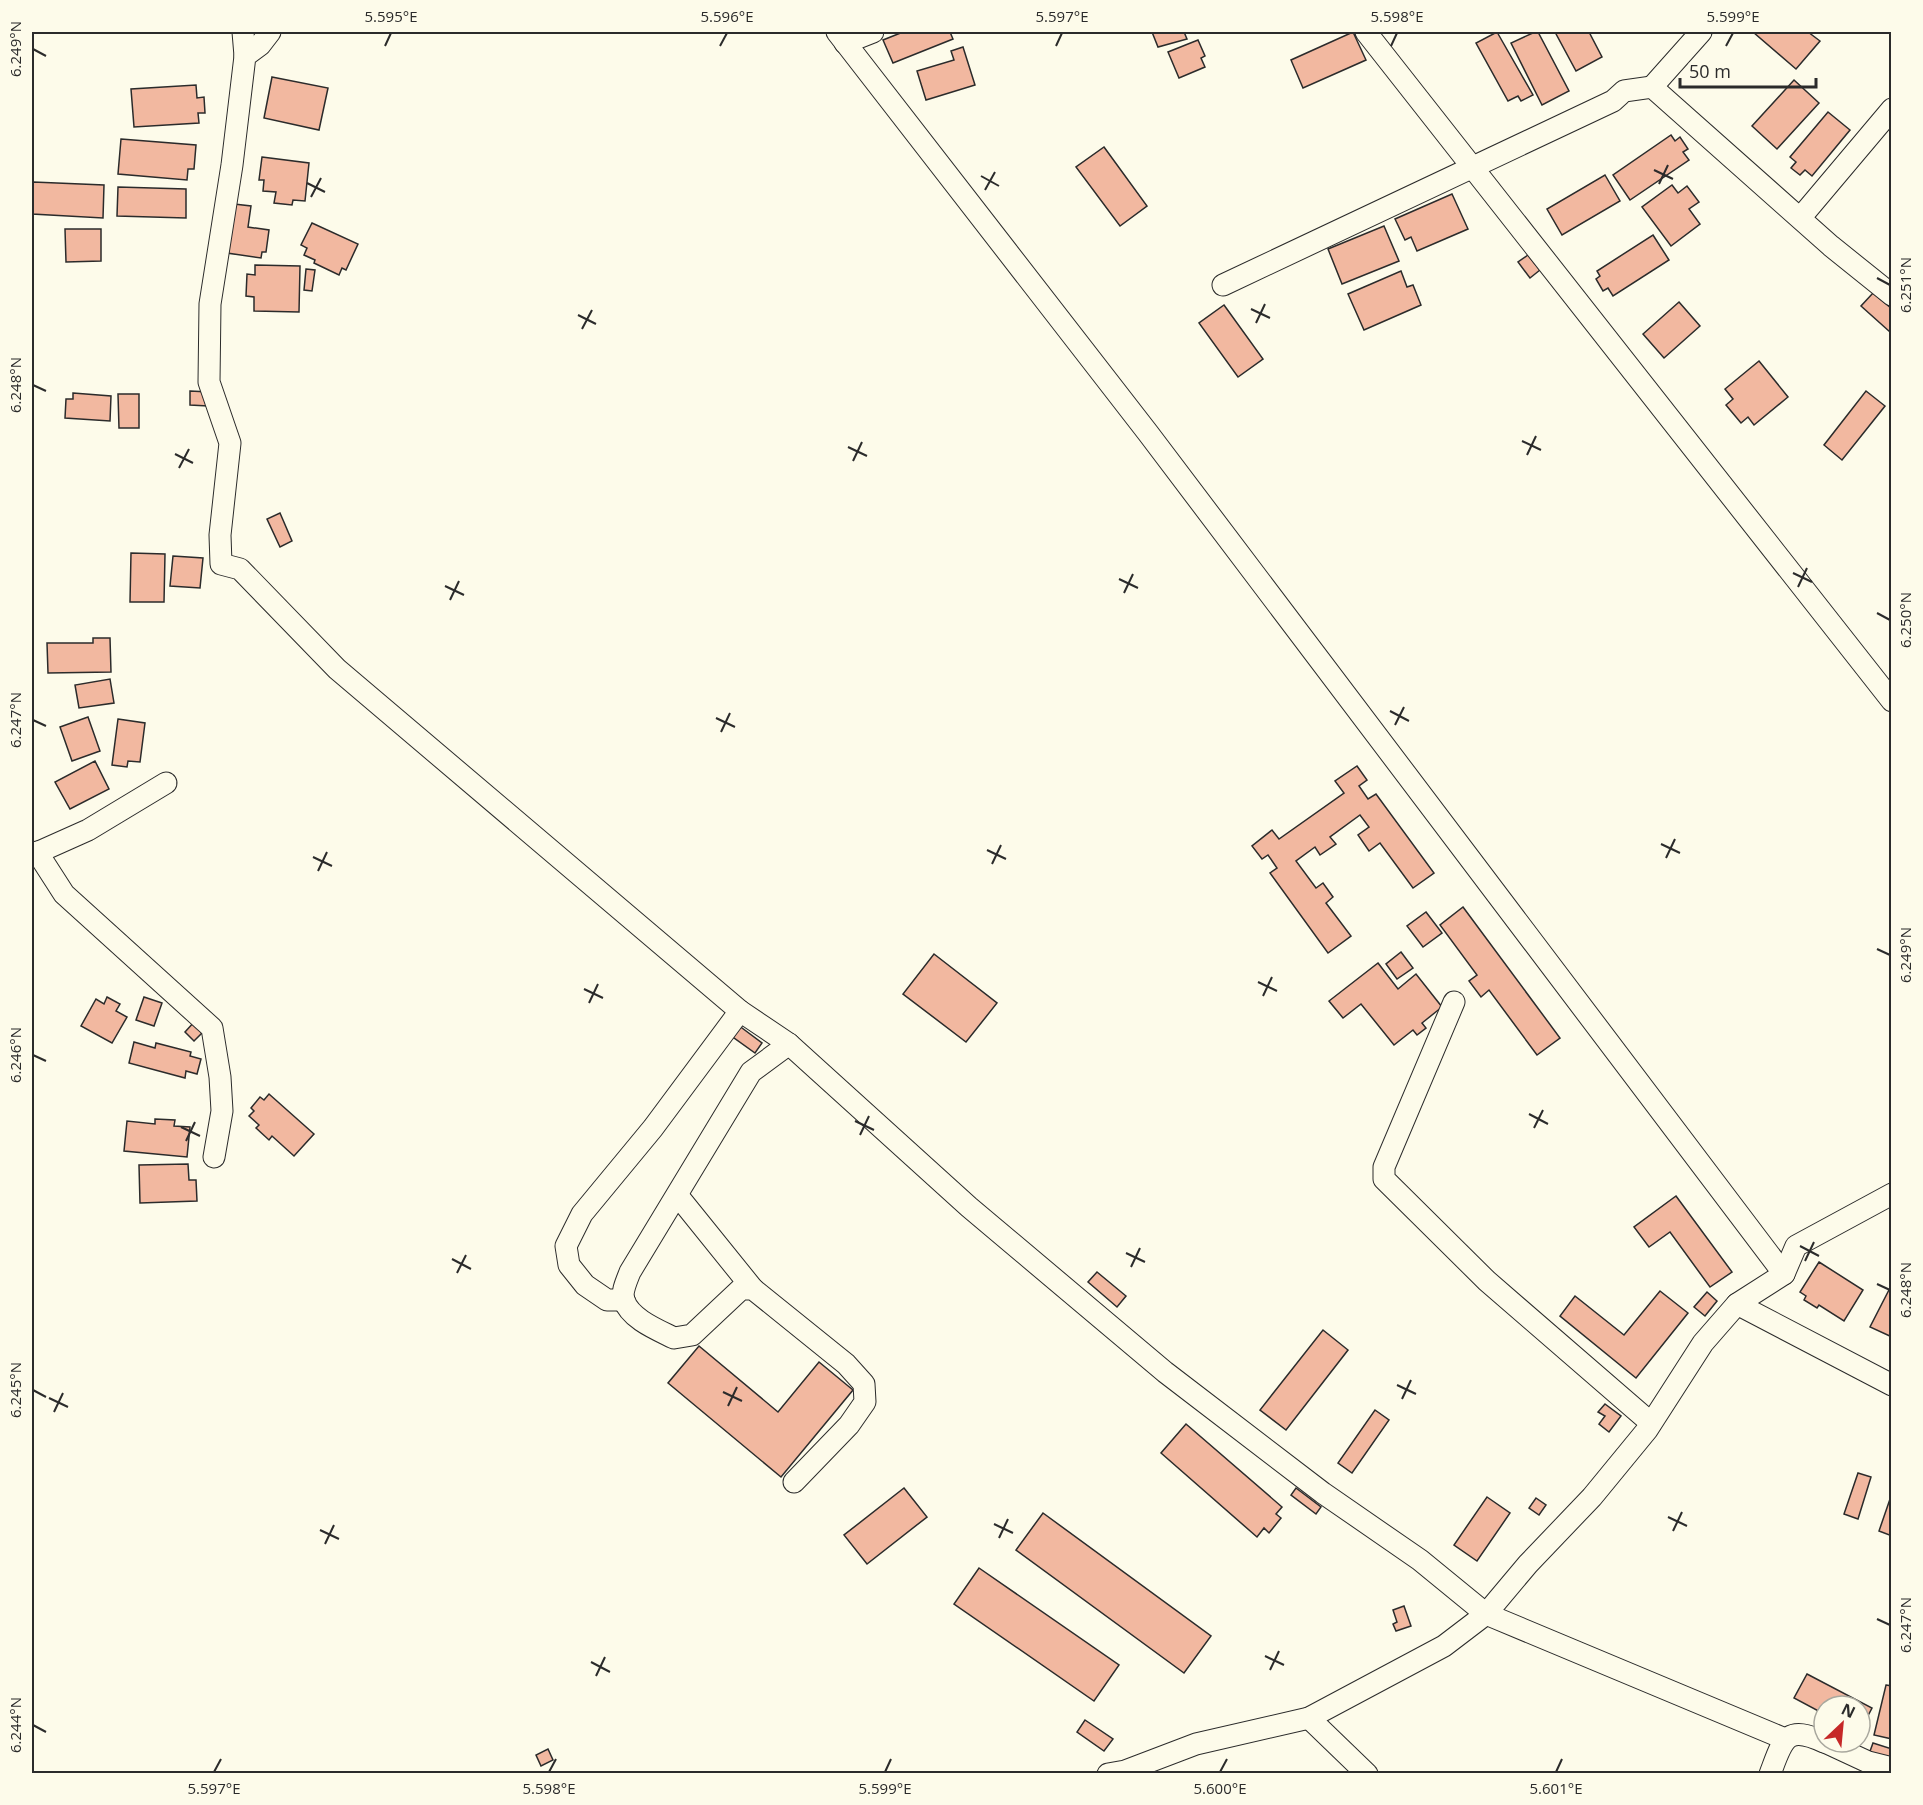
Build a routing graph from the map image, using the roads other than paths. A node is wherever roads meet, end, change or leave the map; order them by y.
1 (243, 32) edge
2 (270, 32) edge
3 (873, 32) edge
4 (1366, 32) edge
5 (1701, 32) edge
6 (841, 38) edge
7 (245, 56) junction
8 (1652, 87) junction
9 (1892, 109) edge
10 (1471, 167) junction
11 (1801, 217) junction
12 (1223, 285) dead end
13 (1892, 296) edge
14 (1892, 701) edge
15 (166, 783) dead end
16 (34, 854) edge
17 (1454, 1002) dead end
18 (740, 1011) junction
19 (789, 1044) junction
20 (214, 1157) dead end
21 (1892, 1194) edge
22 (678, 1196) junction
23 (1784, 1274) junction
24 (753, 1289) junction
25 (624, 1300) junction
26 (1737, 1304) junction
27 (1892, 1385) edge
28 (1652, 1423) junction
29 (794, 1482) dead end
30 (1486, 1614) junction
31 (1309, 1718) junction
32 (1812, 1738) edge
33 (1785, 1739) junction
34 (1850, 1754) edge
35 (1892, 1768) edge
36 (1108, 1773) edge
37 (1367, 1773) edge
38 (1770, 1773) edge

1 - 7 street
2 - 7 street
3 - 6 street
4 - 10 street
5 - 8 street
6 - 23 street
7 - 18 street
8 - 10 street
8 - 11 street
9 - 11 street
10 - 12 street
10 - 14 street
11 - 13 street
15 - 16 street
16 - 20 street
17 - 28 street
18 - 19 street
18 - 25 street
19 - 22 street
19 - 30 street
21 - 23 street
22 - 24 street
22 - 25 street
23 - 26 street
24 - 25 street
24 - 29 street
26 - 27 street
26 - 28 street
28 - 30 street
30 - 31 street
30 - 33 street
31 - 36 street
31 - 37 street
32 - 33 street
33 - 38 street
34 - 35 street

